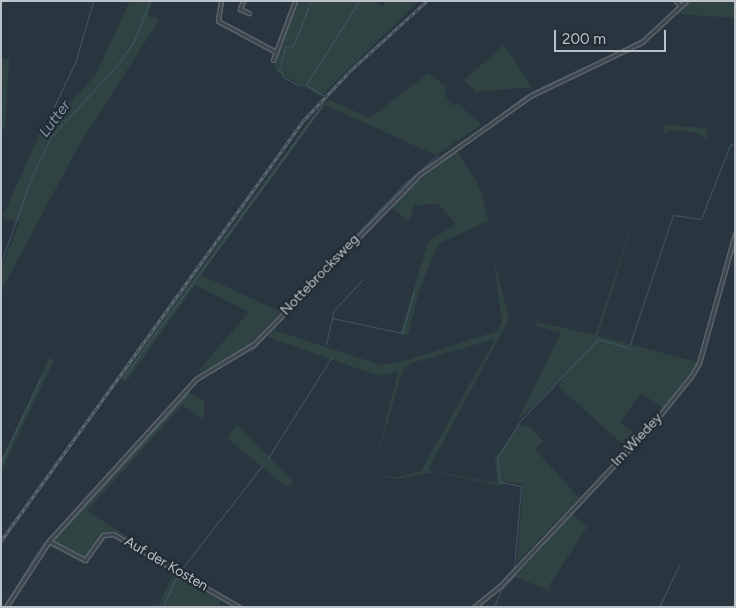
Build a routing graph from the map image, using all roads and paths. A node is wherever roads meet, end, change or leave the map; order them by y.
1 (221, 1) edge
2 (243, 1) edge
3 (295, 1) edge
4 (676, 1) edge
5 (686, 1) edge
6 (681, 6) junction
7 (249, 13) dead end
8 (276, 52) junction
9 (273, 60) dead end
10 (735, 234) edge
11 (49, 541) junction
12 (6, 607) edge
13 (239, 607) edge
14 (474, 607) edge

1 - 8 street
2 - 7 street
3 - 8 street
4 - 6 street
5 - 6 street, Nottebrocksweg
6 - 11 street, Nottebrocksweg
8 - 9 street
10 - 14 street, Im Wiedey
11 - 12 street, Nottebrocksweg
11 - 13 street, Auf der Kosten

